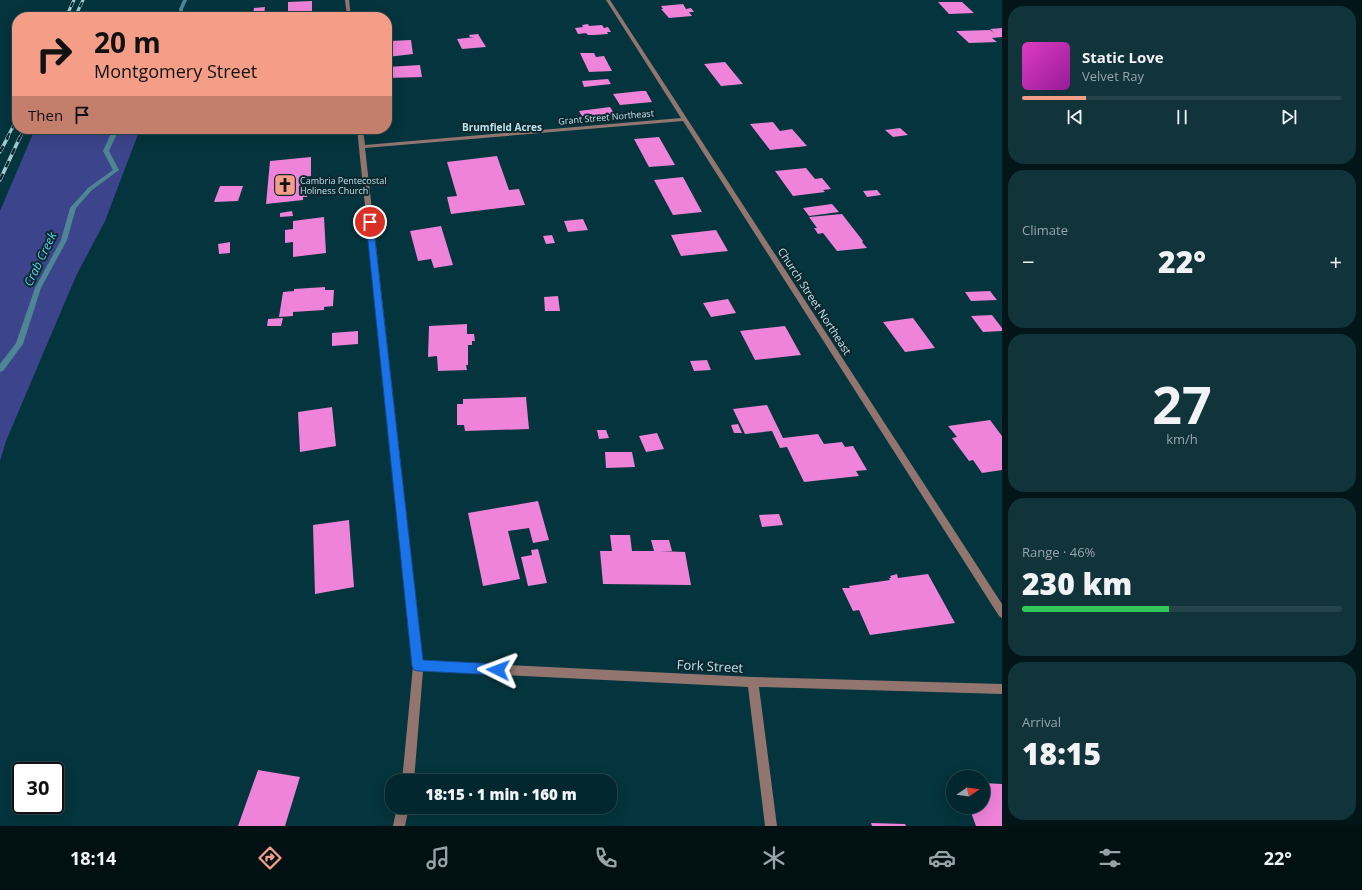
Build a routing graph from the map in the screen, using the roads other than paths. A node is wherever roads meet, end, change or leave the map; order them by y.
1 (347, 0) edge
2 (608, 0) edge
3 (348, 12) edge
4 (684, 119) junction
5 (360, 134) edge
6 (361, 147) junction
7 (1002, 613) edge
8 (418, 666) junction
9 (753, 682) junction
10 (1002, 689) edge
11 (409, 774) edge
12 (402, 814) edge
13 (399, 826) edge
14 (770, 826) edge

1 - 3 street
2 - 4 street, Church Street Northeast
4 - 6 street, Grant Street Northeast
4 - 7 street, Church Street Northeast
5 - 6 street
6 - 8 street
8 - 9 street, Fork Street
8 - 11 street
9 - 10 street, Fork Street
9 - 14 street
12 - 13 street

